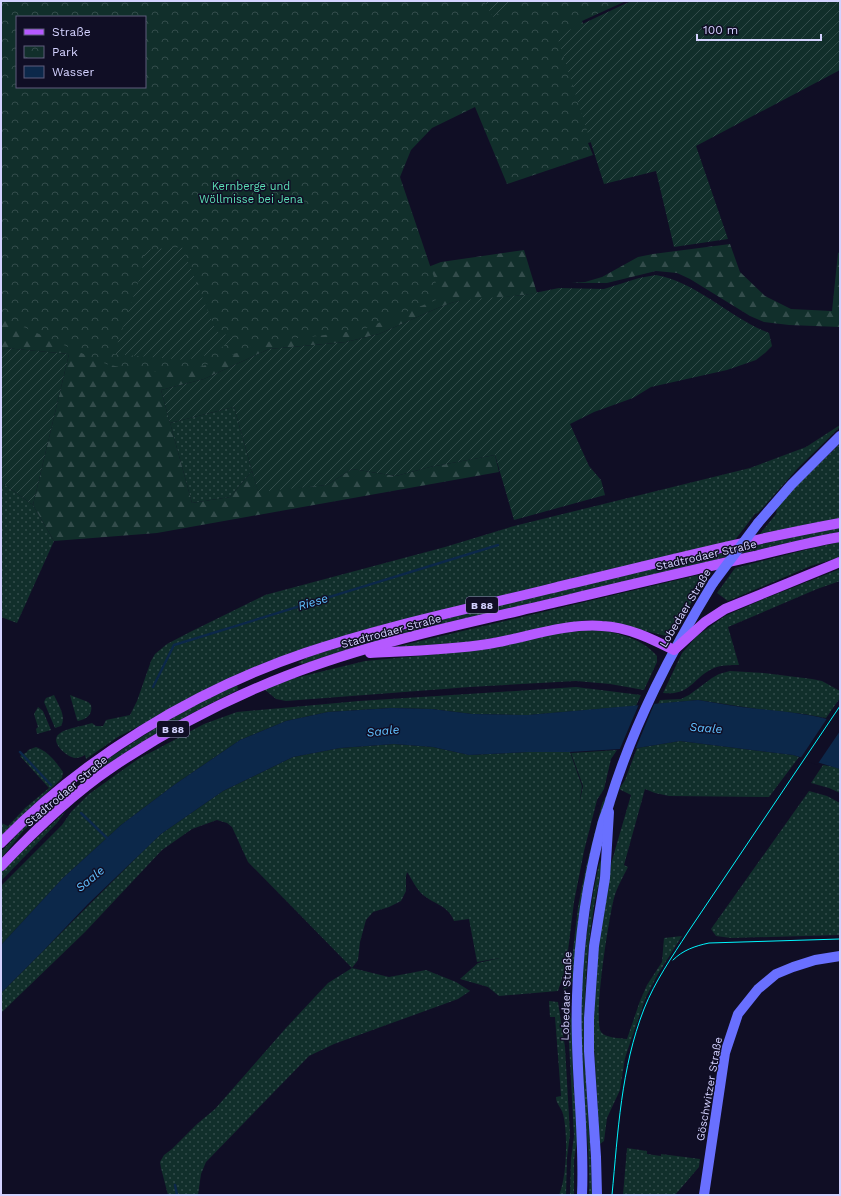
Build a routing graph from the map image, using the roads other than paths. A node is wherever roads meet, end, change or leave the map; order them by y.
1 (840, 436) edge
2 (840, 523) edge
3 (840, 537) edge
4 (840, 562) edge
5 (674, 650) junction
6 (352, 654) junction
7 (610, 802) junction
8 (1, 843) edge
9 (1, 866) edge
10 (840, 956) edge
11 (582, 1195) edge
12 (597, 1195) edge
13 (704, 1195) edge

1 - 5 main road, Lobedaer Straße, bridge
2 - 8 main road, Stadtrodaer Straße / B 88
3 - 6 main road, Stadtrodaer Straße / B 88
4 - 5 main road
5 - 6 main road
5 - 7 main road, Lobedaer Straße
6 - 9 main road, Stadtrodaer Straße / B 88
7 - 11 main road, Lobedaer Straße
7 - 12 main road, Lobedaer Straße
10 - 13 main road, Göschwitzer Straße

